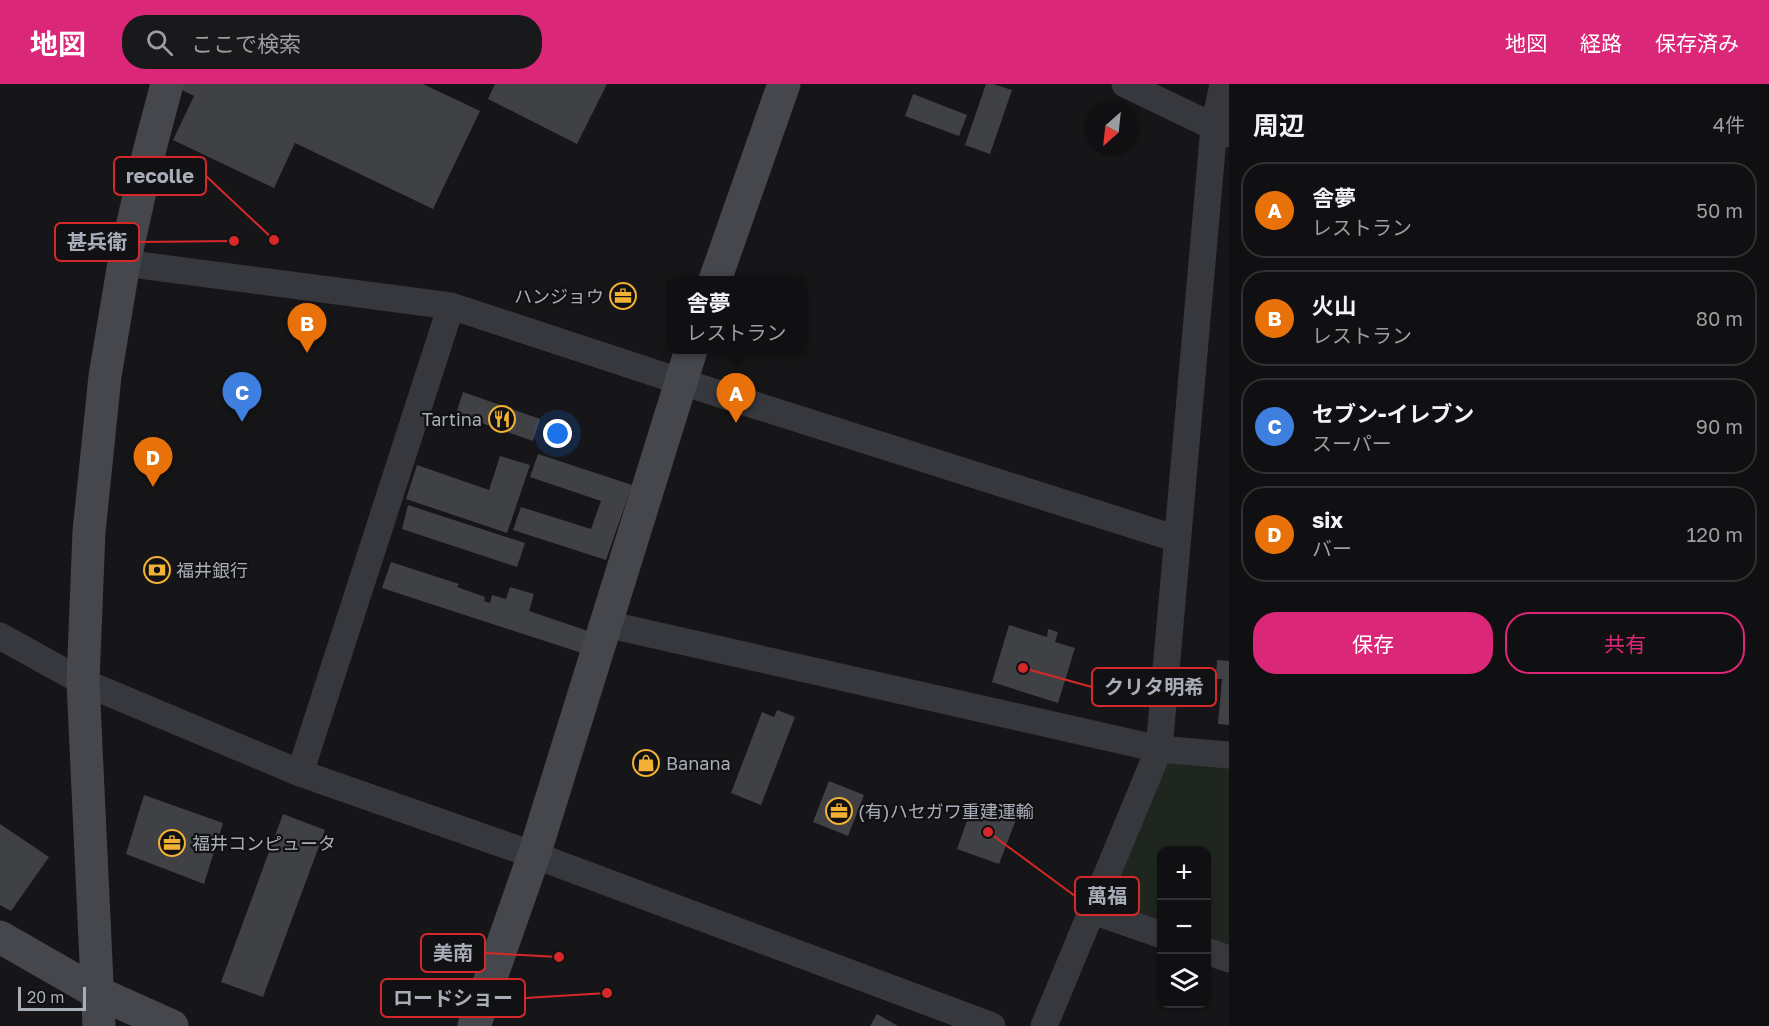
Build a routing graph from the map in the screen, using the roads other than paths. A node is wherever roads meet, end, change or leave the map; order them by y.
1 (167, 84) edge
2 (784, 84) edge
3 (1125, 84) edge
4 (1223, 84) edge
5 (1222, 131) edge
6 (124, 262) junction
7 (716, 276) edge
8 (451, 306) junction
9 (689, 354) edge
10 (679, 381) junction
11 (1177, 539) junction
12 (606, 624) junction
13 (0, 636) edge
14 (83, 682) junction
15 (1159, 749) junction
16 (1229, 755) edge
17 (300, 773) junction
18 (534, 855) junction
19 (1093, 911) junction
20 (1157, 934) edge
21 (0, 937) edge
22 (1211, 953) edge
23 (1229, 959) edge
24 (96, 992) junction
25 (99, 1026) edge
26 (172, 1026) edge
27 (474, 1026) edge
28 (992, 1026) edge
29 (1044, 1026) edge

1 - 6 street
2 - 7 street
3 - 5 street
4 - 5 street
5 - 11 street
6 - 8 street
6 - 14 street
8 - 10 street
8 - 17 street
9 - 10 street
10 - 11 street
10 - 12 street
11 - 15 street
12 - 15 street
12 - 18 street
13 - 14 street
14 - 17 street
14 - 24 street
15 - 16 street
15 - 19 street
17 - 18 street
18 - 27 street
18 - 28 street
19 - 20 street
19 - 29 street
21 - 24 street
22 - 23 street
24 - 25 street
24 - 26 street

